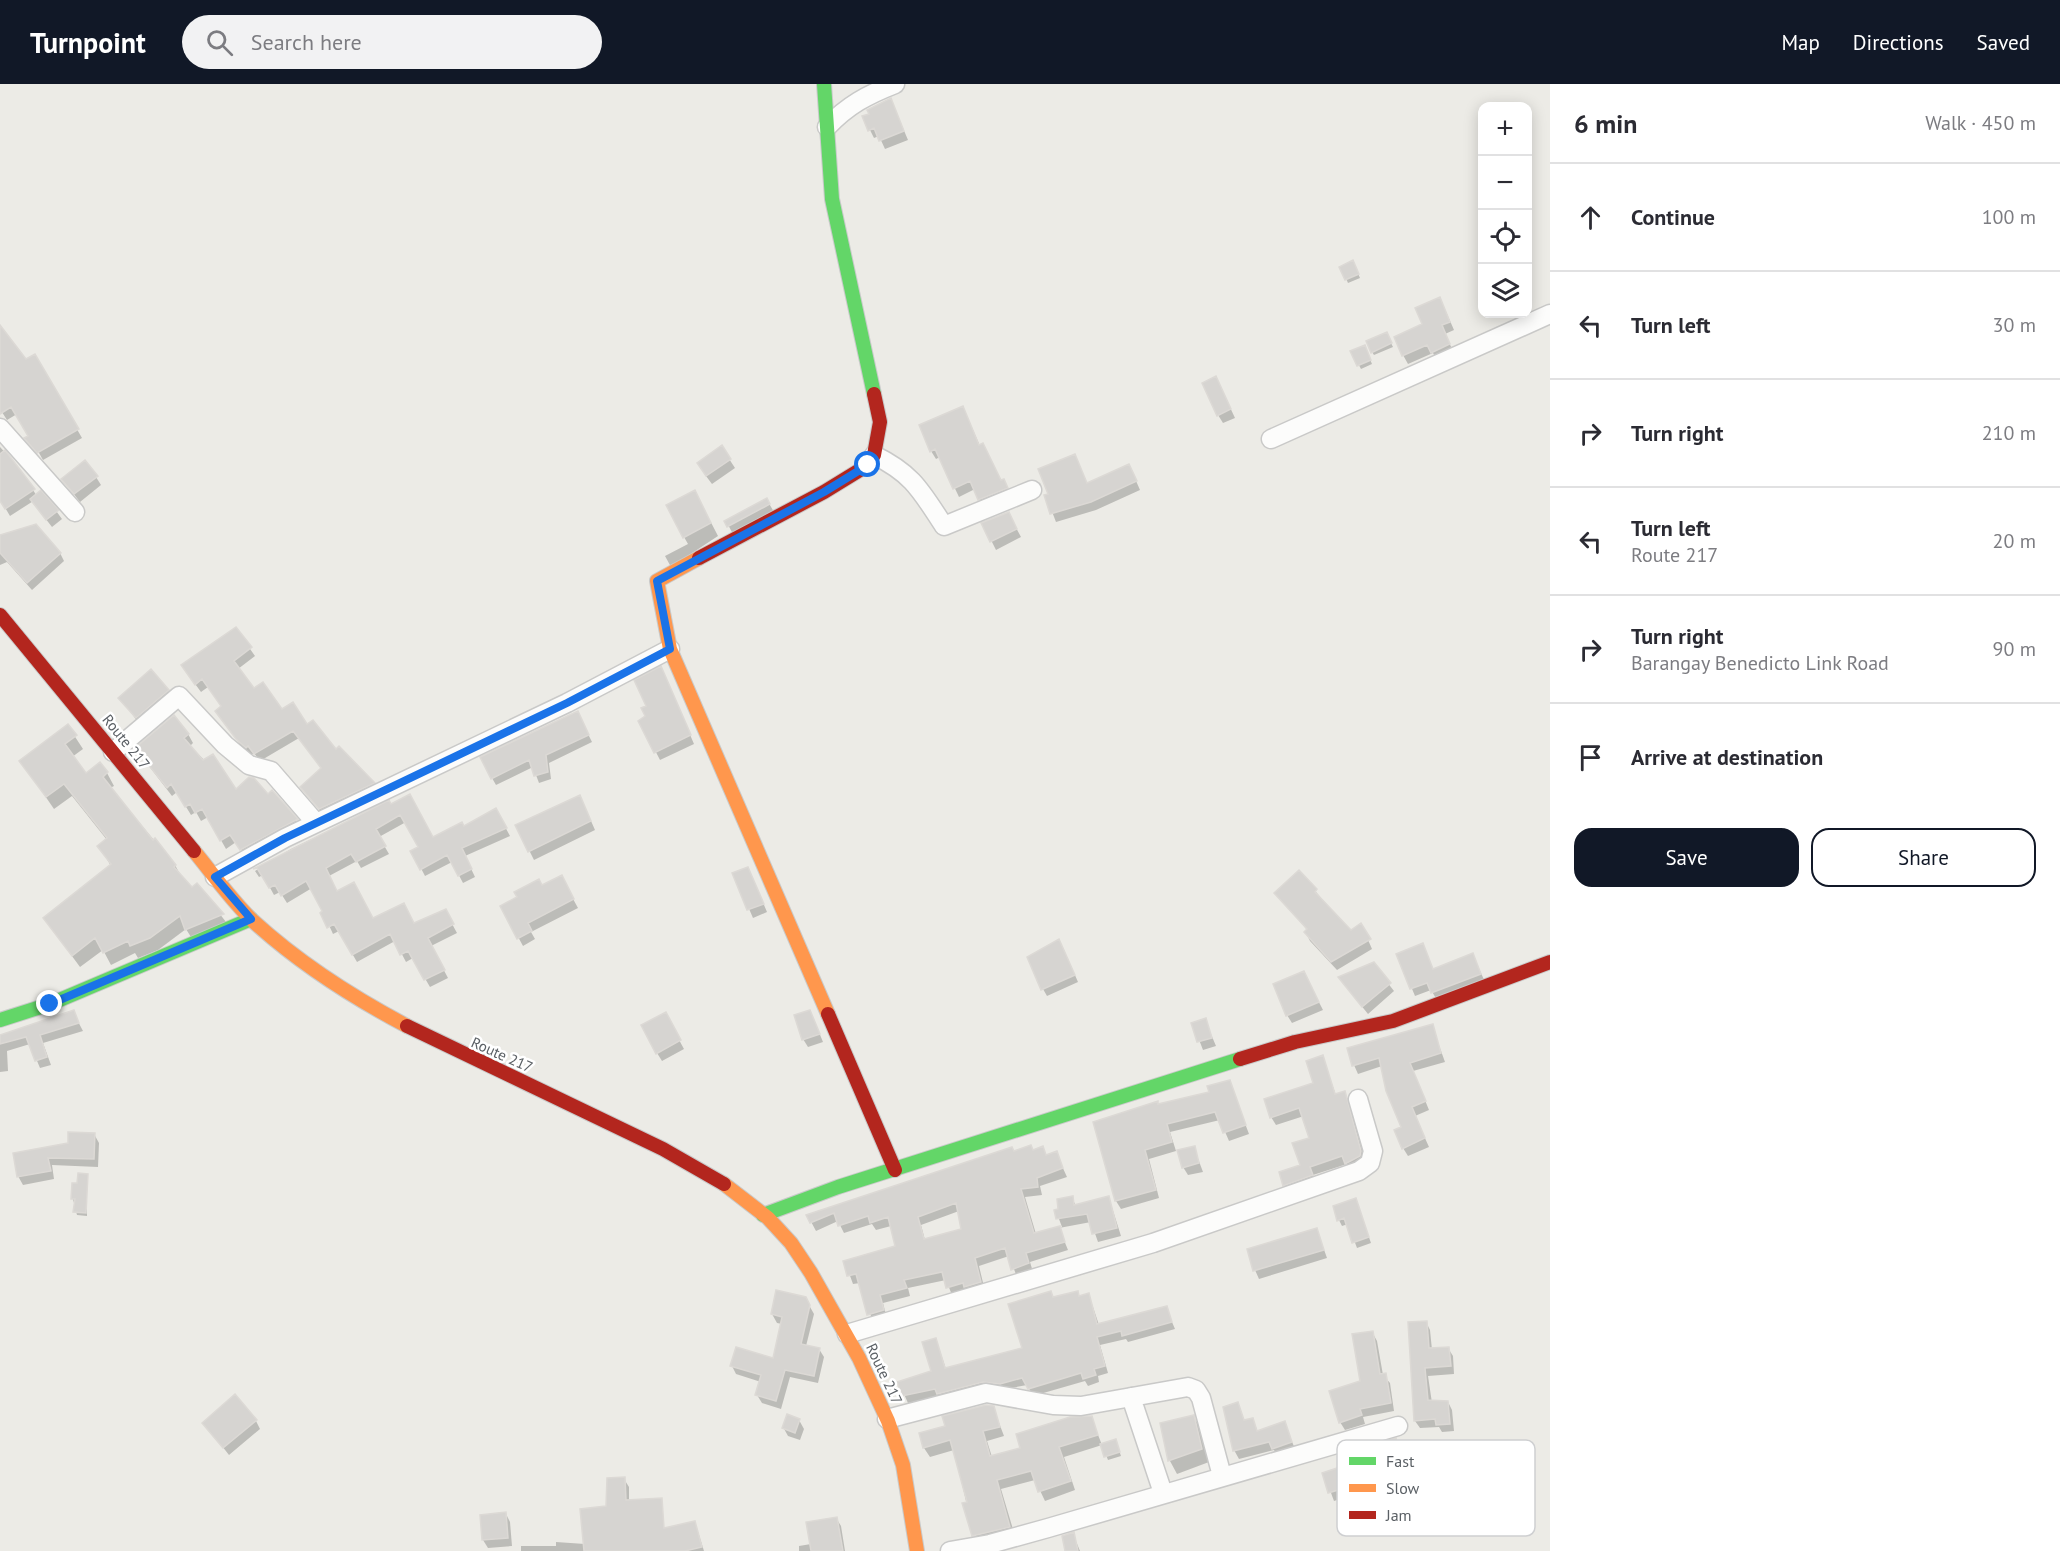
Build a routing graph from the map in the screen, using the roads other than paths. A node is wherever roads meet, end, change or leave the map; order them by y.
1 (824, 84) edge
2 (895, 84) edge
3 (827, 127) junction
4 (1550, 314) edge
5 (0, 428) edge
6 (1271, 439) dead end
7 (874, 455) junction
8 (1032, 490) dead end
9 (75, 512) dead end
10 (0, 615) edge
11 (670, 649) junction
12 (113, 752) junction
13 (316, 823) junction
14 (215, 877) junction
15 (251, 919) junction
16 (1550, 962) edge
17 (0, 1020) edge
18 (1358, 1099) dead end
19 (895, 1170) junction
20 (763, 1215) junction
21 (847, 1334) junction
22 (1131, 1397) junction
23 (887, 1419) junction
24 (1398, 1426) dead end
25 (1349, 1440) edge
26 (1337, 1443) edge
27 (1222, 1476) junction
28 (1163, 1493) junction
29 (917, 1551) edge
30 (950, 1551) edge

1 - 3 street
2 - 3 street
3 - 7 street
4 - 6 street
5 - 9 street
7 - 8 street
7 - 11 street
10 - 12 street, Route 217
11 - 13 street
11 - 19 street
12 - 13 street
12 - 14 street, Route 217
13 - 14 street
14 - 15 street, Route 217
15 - 17 street
15 - 20 street, Route 217
16 - 19 street
18 - 21 street
19 - 20 street
20 - 21 street, Route 217
21 - 23 street, Route 217
22 - 23 street
22 - 27 street
22 - 28 street
23 - 29 street, Route 217
24 - 25 street
26 - 27 street
27 - 28 street
28 - 30 street

